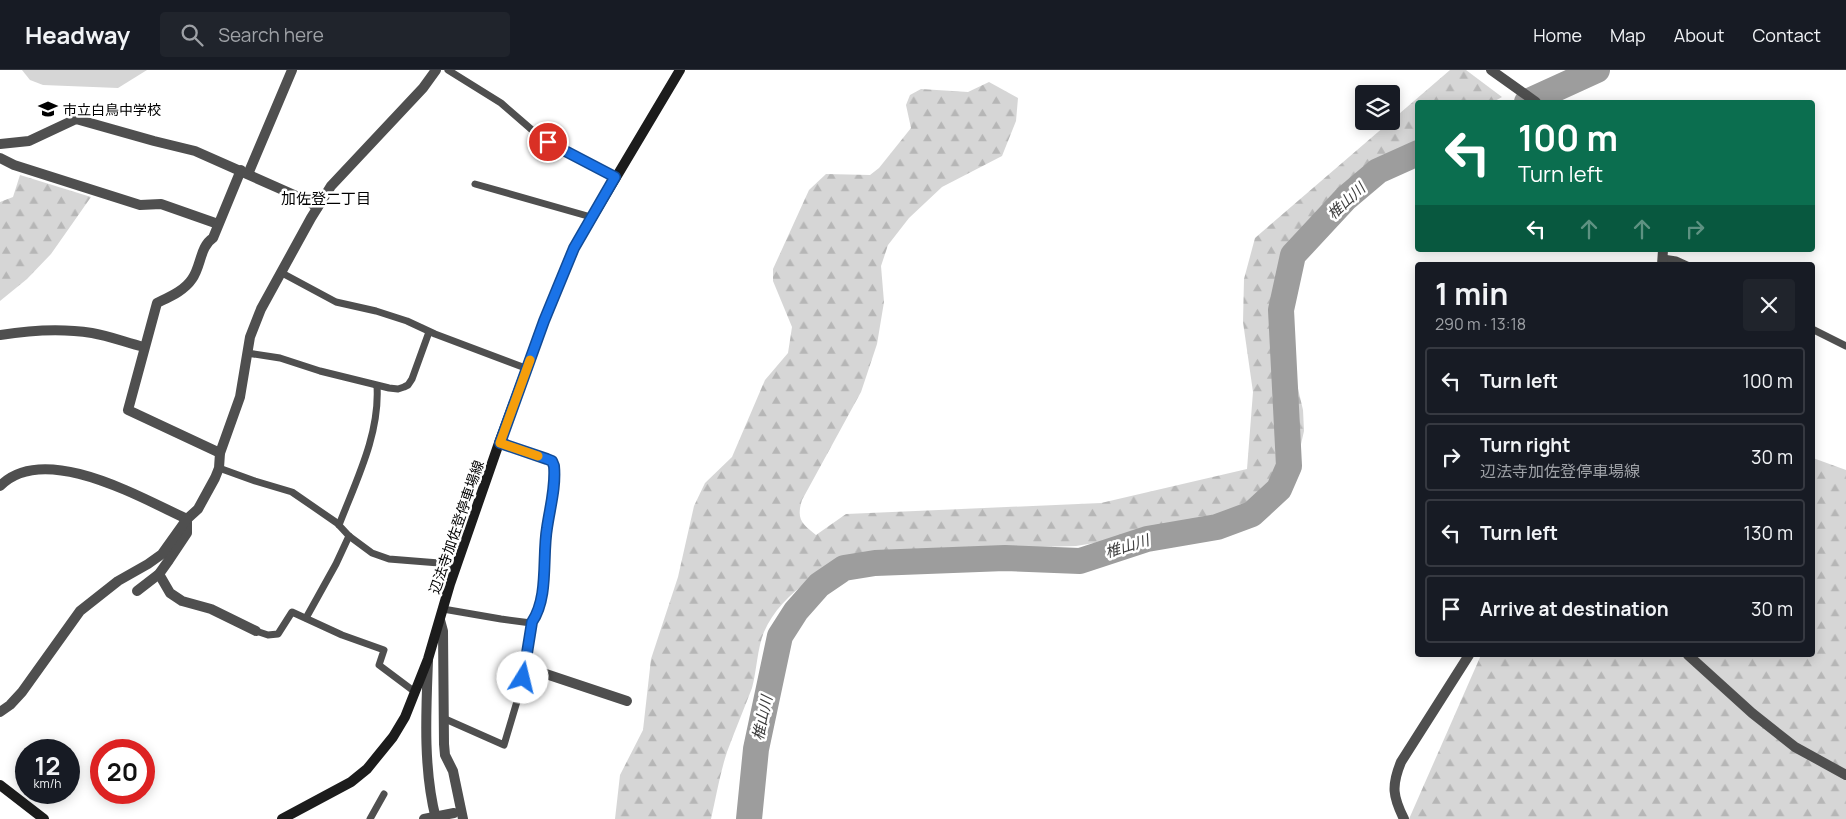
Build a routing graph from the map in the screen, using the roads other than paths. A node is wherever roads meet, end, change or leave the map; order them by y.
1 (292, 70) edge
2 (436, 70) edge
3 (448, 70) edge
4 (680, 70) edge
5 (1491, 70) edge
6 (1533, 100) edge
7 (0, 144) edge
8 (0, 158) edge
9 (245, 172) junction
10 (615, 177) junction
11 (475, 184) dead end
12 (318, 208) junction
13 (591, 217) junction
14 (218, 224) junction
15 (1663, 258) edge
16 (1680, 262) edge
17 (282, 273) junction
18 (1815, 330) edge
19 (430, 332) junction
20 (0, 335) edge
21 (1846, 346) edge
22 (144, 347) junction
23 (248, 353) junction
24 (528, 369) junction
25 (377, 386) junction
26 (500, 443) junction
27 (220, 453) junction
28 (220, 468) junction
29 (0, 486) edge
30 (187, 519) junction
31 (339, 525) junction
32 (349, 536) junction
33 (456, 566) junction
34 (159, 574) junction
35 (137, 591) dead end
36 (443, 609) junction
37 (306, 618) junction
38 (440, 620) junction
39 (532, 622) junction
40 (256, 631) joint
41 (1467, 657) edge
42 (1690, 657) edge
43 (428, 659) junction
44 (525, 667) junction
45 (415, 692) junction
46 (627, 700) dead end
47 (0, 712) edge
48 (443, 718) junction
49 (1846, 775) edge
50 (0, 785) edge
51 (384, 794) dead end
52 (457, 811) junction
53 (44, 819) edge
54 (282, 819) edge
55 (370, 819) edge
56 (424, 819) edge
57 (436, 819) edge
58 (463, 819) edge
59 (1404, 819) edge

1 - 9 street
2 - 12 street
3 - 10 lane
4 - 10 main road, 辺法寺加佐登停車場線
5 - 6 street
7 - 9 street
8 - 14 street
9 - 12 street
9 - 14 street
10 - 13 main road, 辺法寺加佐登停車場線
11 - 13 lane
12 - 17 street
13 - 24 main road, 辺法寺加佐登停車場線
14 - 22 street
15 - 16 lane
17 - 19 lane
17 - 23 street
18 - 21 lane
19 - 24 lane
19 - 25 lane
20 - 22 street
22 - 27 street
23 - 25 lane
23 - 27 street
24 - 26 main road, 辺法寺加佐登停車場線
25 - 31 lane
26 - 33 main road, 辺法寺加佐登停車場線
26 - 39 lane
27 - 28 street
28 - 30 street
28 - 31 lane
29 - 30 street
30 - 34 street
30 - 47 street
31 - 32 lane
32 - 33 lane
32 - 37 lane
33 - 36 main road, 辺法寺加佐登停車場線
34 - 35 street
34 - 40 street
36 - 38 main road, 辺法寺加佐登停車場線
36 - 39 lane
37 - 40 lane
37 - 45 lane
38 - 43 main road, 辺法寺加佐登停車場線
38 - 48 street
39 - 44 lane
41 - 59 street
42 - 49 street
43 - 45 main road, 辺法寺加佐登停車場線
43 - 57 street
44 - 46 street
44 - 48 lane
45 - 54 main road, 辺法寺加佐登停車場線
48 - 52 street
50 - 53 main road
51 - 55 lane
52 - 56 street, bridge
52 - 58 street

